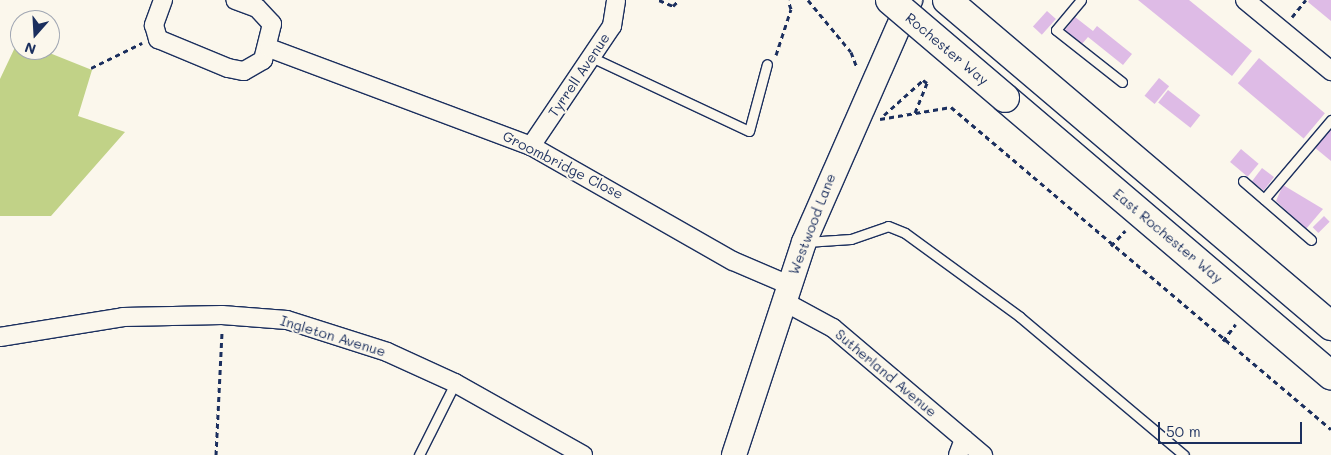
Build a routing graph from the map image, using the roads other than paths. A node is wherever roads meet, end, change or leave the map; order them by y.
1 (162, 0) edge
2 (235, 0) edge
3 (616, 0) edge
4 (890, 0) edge
5 (910, 0) edge
6 (947, 0) edge
7 (1081, 0) edge
8 (1245, 0) edge
9 (269, 48) junction
10 (591, 58) junction
11 (766, 67) road end
12 (1331, 72) edge
13 (1122, 82) dead end
14 (1005, 98) joint
15 (1331, 120) edge
16 (531, 146) junction
17 (1243, 181) dead end
18 (1264, 198) junction
19 (1311, 240) dead end
20 (804, 242) junction
21 (786, 293) junction
22 (1331, 326) edge
23 (0, 337) edge
24 (1331, 375) edge
25 (455, 383) junction
26 (961, 447) edge
27 (419, 455) edge
28 (583, 455) edge
29 (734, 455) edge
30 (983, 455) edge
31 (1184, 455) edge

1 - 9 street
2 - 9 street
3 - 10 street, Tyrrell Avenue
4 - 14 highway, Rochester Way, bridge
5 - 20 street, Westwood Lane
6 - 22 highway
7 - 13 lane
8 - 12 street
9 - 16 street, Groombridge Close
10 - 11 lane
10 - 16 street, Tyrrell Avenue
14 - 24 highway, East Rochester Way
15 - 18 lane
16 - 21 street, Groombridge Close
17 - 18 lane
18 - 19 lane
20 - 21 street, Westwood Lane
20 - 31 lane
21 - 26 street, Sutherland Avenue
21 - 29 street, Westwood Lane
23 - 25 street, Ingleton Avenue
25 - 27 lane
25 - 28 street, Ingleton Avenue
26 - 30 street, Sutherland Avenue

